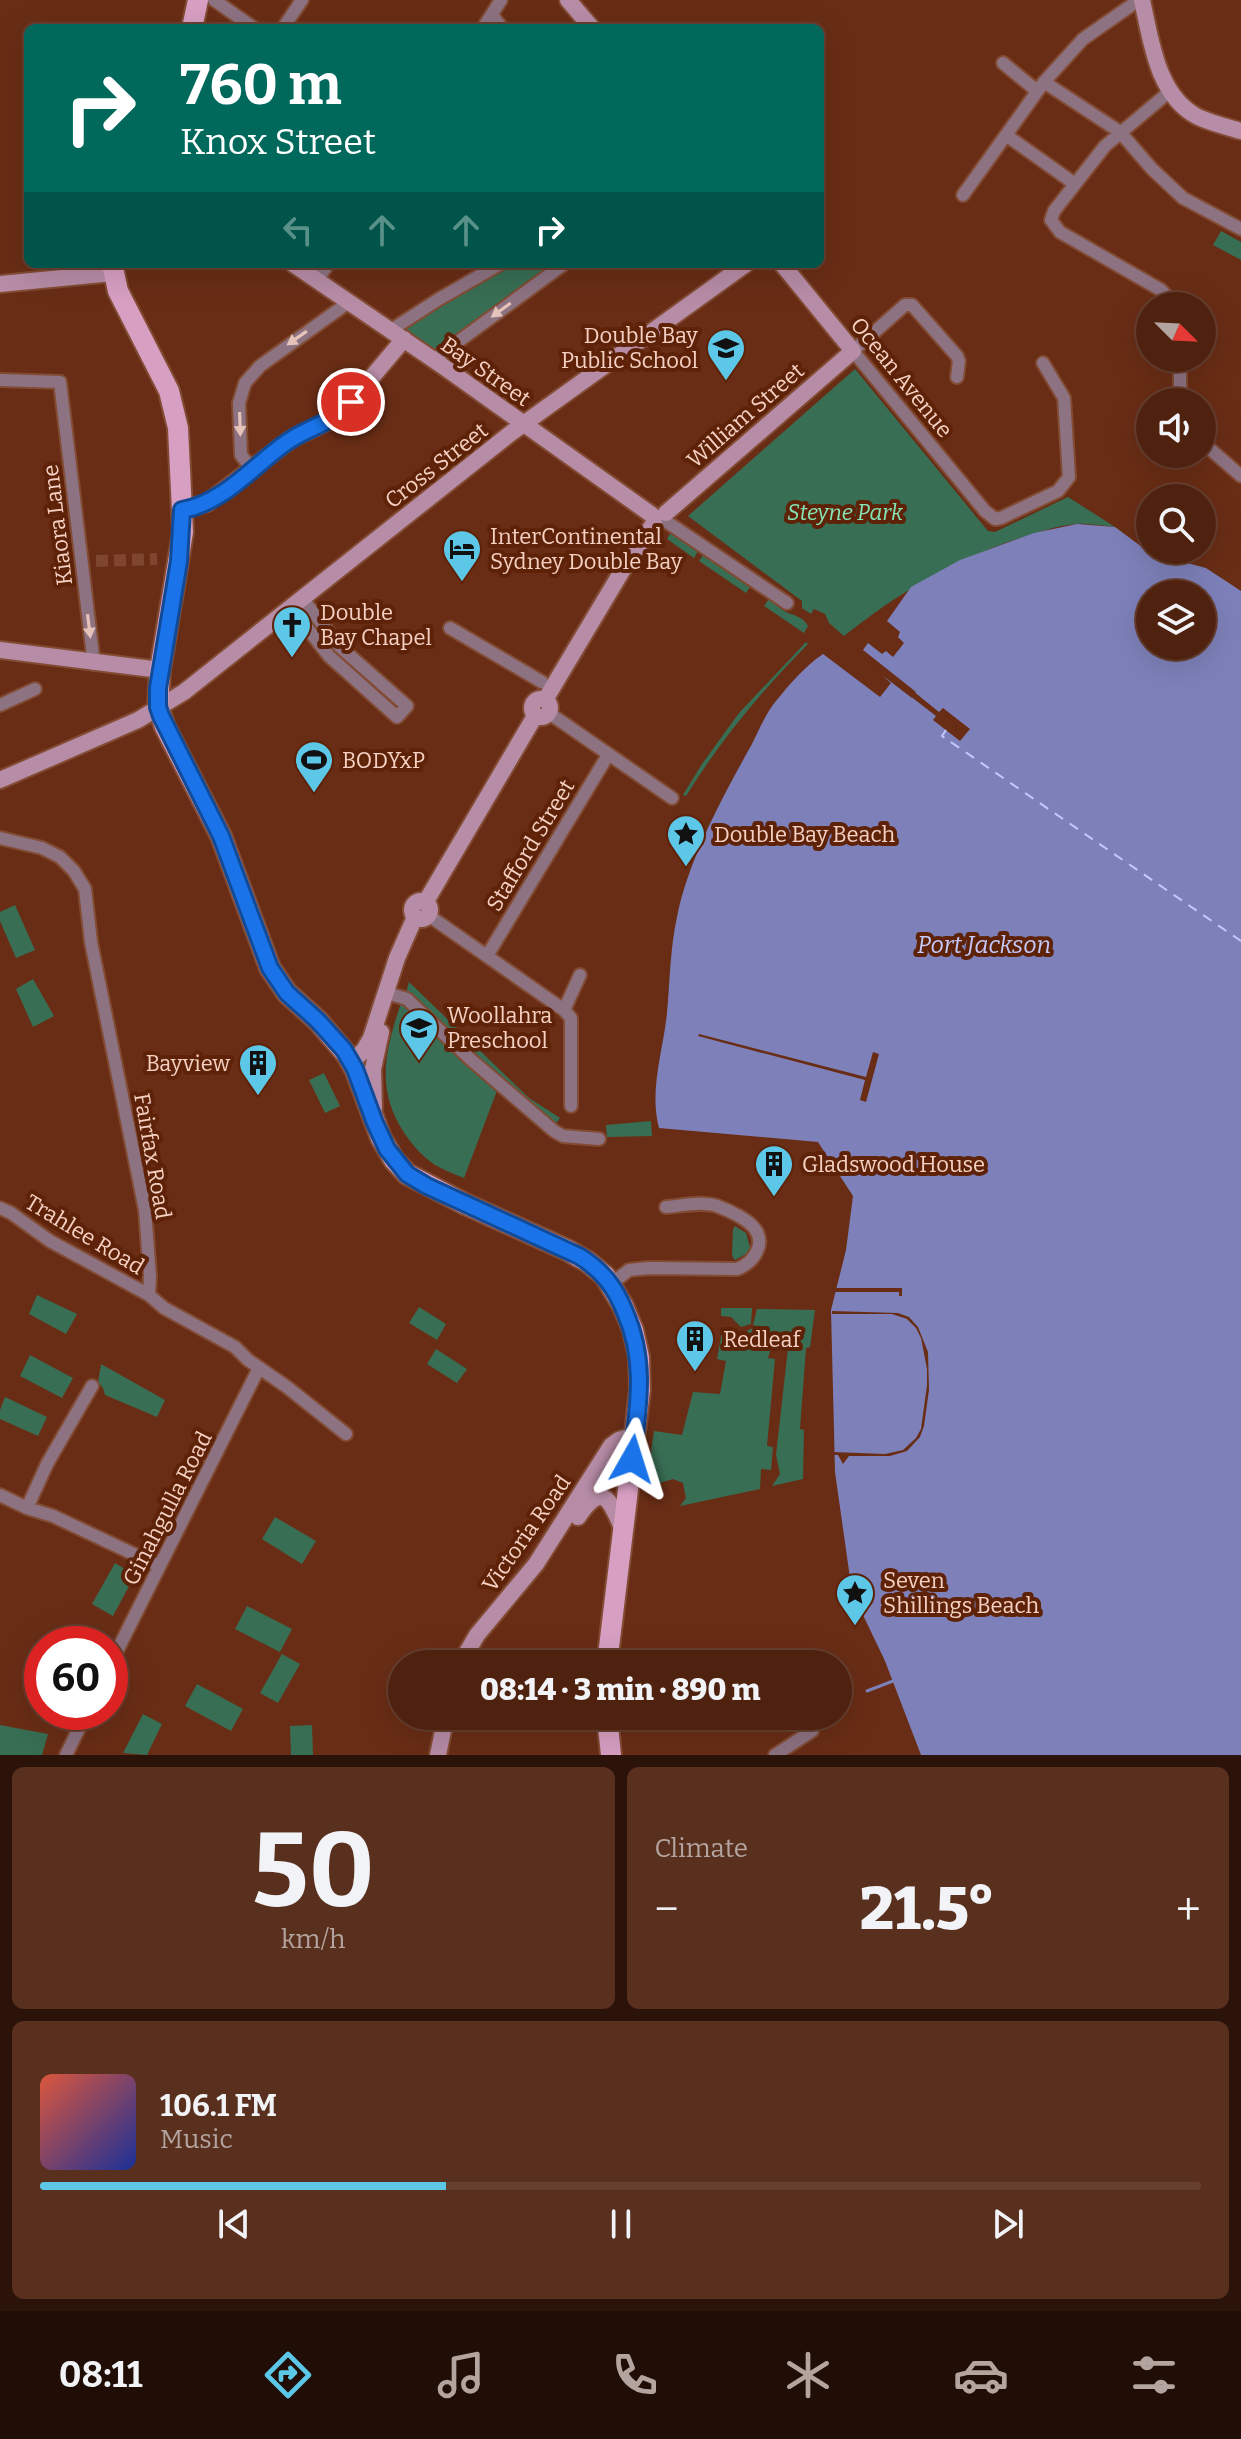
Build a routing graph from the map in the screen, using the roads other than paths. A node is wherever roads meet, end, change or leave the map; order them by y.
1 (198, 0) edge
2 (214, 0) edge
3 (302, 0) edge
4 (501, 0) edge
5 (568, 0) edge
6 (1140, 0) edge
7 (492, 15) junction
8 (193, 24) edge
9 (248, 24) edge
10 (286, 24) edge
11 (486, 24) edge
12 (499, 24) edge
13 (589, 24) edge
14 (1003, 63) dead end
15 (1040, 87) junction
16 (1169, 92) junction
17 (1241, 131) edge
18 (1120, 132) junction
19 (1006, 135) junction
20 (1075, 184) junction
21 (963, 195) dead end
22 (1241, 229) edge
23 (112, 268) edge
24 (299, 268) edge
25 (325, 268) edge
26 (493, 268) edge
27 (559, 268) edge
28 (740, 268) edge
29 (785, 268) edge
30 (317, 281) junction
31 (0, 284) edge
32 (1163, 292) edge
33 (349, 302) junction
34 (835, 330) junction
35 (397, 335) junction
36 (853, 351) junction
37 (433, 360) junction
38 (1043, 363) dead end
39 (833, 368) junction
40 (957, 377) dead end
41 (0, 380) edge
42 (523, 424) junction
43 (1216, 454) edge
44 (252, 469) junction
45 (1241, 476) edge
46 (182, 510) junction
47 (660, 518) junction
48 (81, 561) junction
49 (96, 561) tunnel mouth
50 (296, 602) junction
51 (787, 603) dead end
52 (450, 628) dead end
53 (0, 650) edge
54 (336, 653) junction
55 (94, 664) junction
56 (160, 670) junction
57 (542, 682) dead end
58 (386, 688) junction
59 (35, 689) dead end
60 (377, 699) junction
61 (0, 705) edge
62 (158, 707) junction
63 (543, 710) junction
64 (608, 755) junction
65 (0, 780) edge
66 (672, 798) dead end
67 (0, 838) edge
68 (423, 911) junction
69 (487, 956) junction
70 (580, 975) dead end
71 (385, 998) junction
72 (564, 1010) junction
73 (352, 1062) junction
74 (571, 1106) dead end
75 (375, 1123) junction
76 (599, 1139) dead end
77 (666, 1207) dead end
78 (0, 1208) edge
79 (611, 1284) junction
80 (149, 1295) junction
81 (259, 1368) junction
82 (92, 1386) dead end
83 (346, 1434) dead end
84 (635, 1435) junction
85 (0, 1495) edge
86 (27, 1508) junction
87 (623, 1530) junction
88 (159, 1566) junction
89 (491, 1620) junction
90 (128, 1629) edge
91 (468, 1650) edge
92 (609, 1650) edge
93 (78, 1730) edge
94 (443, 1730) edge
95 (608, 1730) edge
96 (812, 1731) dead end
97 (66, 1755) edge
98 (438, 1755) edge
99 (611, 1755) edge
100 (775, 1755) edge

1 - 8 main road
2 - 9 street
3 - 10 street
4 - 7 street
5 - 13 street
6 - 15 street
6 - 16 street
7 - 11 street
7 - 12 street
14 - 15 street
15 - 18 street
15 - 19 street
16 - 17 street
16 - 18 street
18 - 20 street
18 - 22 street
19 - 20 street
19 - 21 street
20 - 32 street
23 - 31 street
23 - 46 main road
24 - 30 street, Bay Street
25 - 30 street
26 - 35 street
27 -> 37 street
28 - 42 street, Cross Street
29 - 34 street, Ocean Avenue
30 - 33 street, Bay Street
33 - 35 street, Bay Street
33 -> 44 street
34 - 36 street, Ocean Avenue
34 - 39 street
35 - 37 street, Bay Street
35 - 44 street
36 - 38 street, Ocean Avenue
36 - 39 street, William Street
36 - 40 street
37 - 42 street, Bay Street
39 - 47 street, William Street
41 - 48 street, Kiaora Lane
42 - 47 street, Bay Street
42 - 50 street, Cross Street
43 - 45 street
44 - 46 street
46 - 56 main road
47 - 51 street, Bay Street
47 - 63 street, William Street
48 - 49 street
48 -> 55 street, Kiaora Lane
50 - 54 street
50 - 62 street, Cross Street
52 - 57 street
53 - 55 street
54 - 58 street
54 - 60 street
55 - 56 street
56 - 62 main road
58 - 60 street
58 - 60 street
59 - 61 street
62 - 65 street, Cross Street
62 - 73 main road
63 - 64 street
63 - 68 street, William Street
64 - 66 street
64 - 69 street, Stafford Street
67 - 80 street, Fairfax Road
68 - 69 street
68 - 71 street, William Street
69 - 72 street
70 - 72 street
71 - 73 street, William Street
71 - 75 street
71 - 76 street
72 - 74 street
73 - 75 main road
75 - 79 main road
77 - 79 street
78 - 80 street, Trahlee Road
79 - 84 main road
80 - 81 street
81 - 83 street
81 - 88 street, Ginahgulla Road
82 - 86 street
84 - 87 main road
84 - 89 street, Victoria Road
85 - 86 street
86 - 88 street
87 - 89 street
87 - 92 main road
88 - 90 street, Ginahgulla Road
89 - 91 street, Victoria Road
93 - 97 street
94 - 98 street
95 - 99 main road
96 - 100 street

